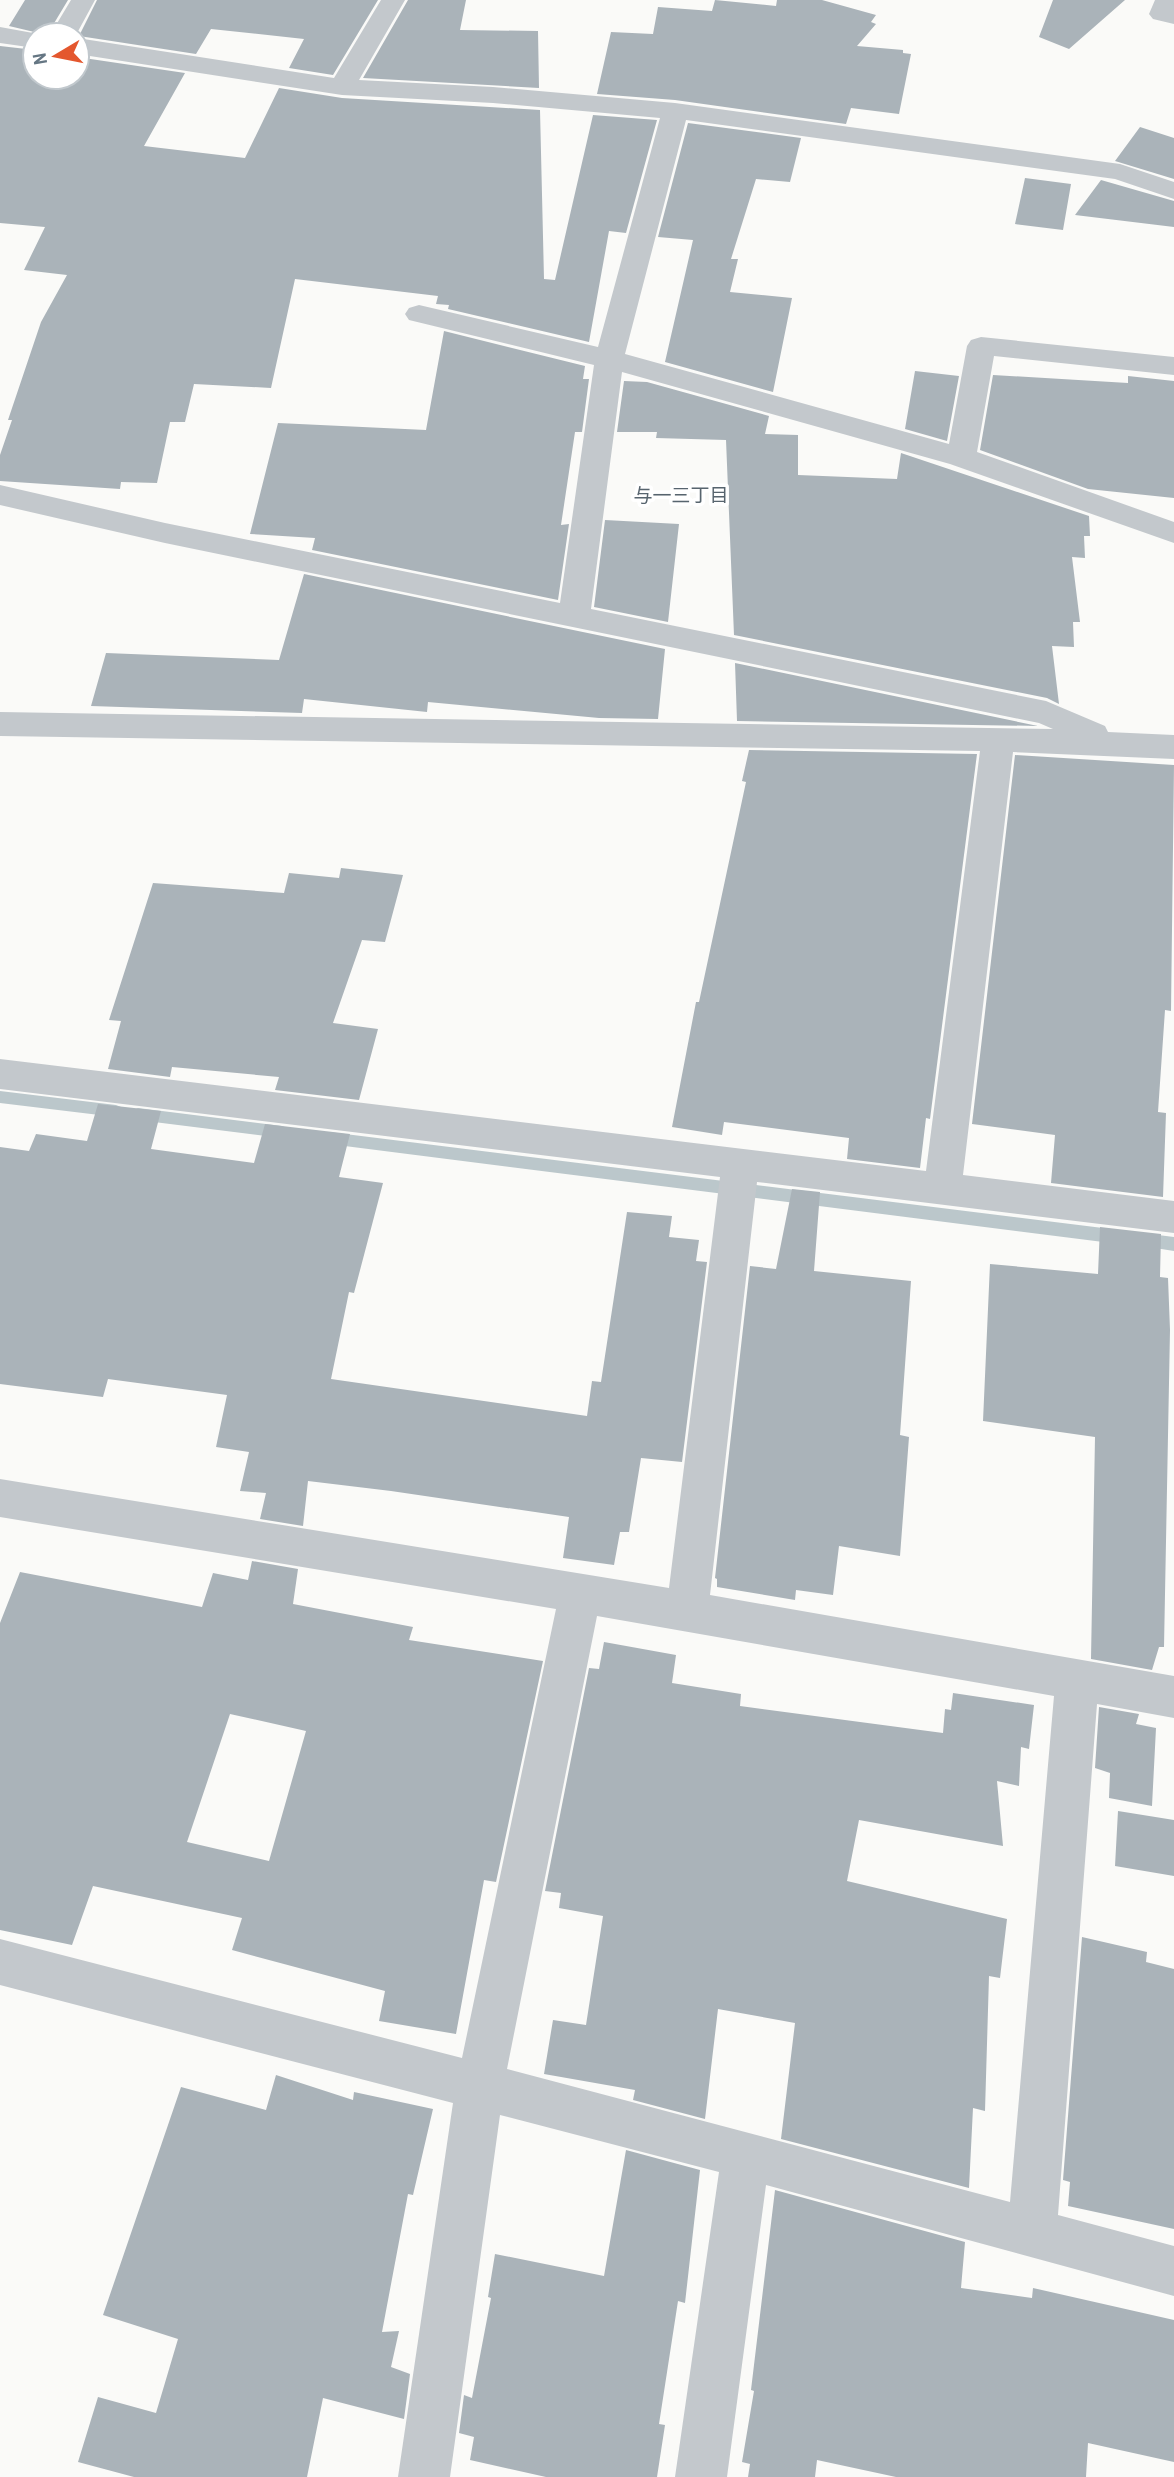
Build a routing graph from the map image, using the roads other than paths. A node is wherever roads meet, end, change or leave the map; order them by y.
1 (83, 0) edge
2 (393, 0) edge
3 (1167, 0) edge
4 (1174, 16) edge
5 (72, 21) edge
6 (0, 35) edge
7 (21, 38) edge
8 (91, 48) edge
9 (342, 87) junction
10 (675, 111) junction
11 (1174, 191) edge
12 (419, 314) dead end
13 (609, 359) junction
14 (1174, 366) edge
15 (961, 457) junction
16 (0, 495) edge
17 (1174, 533) edge
18 (574, 617) junction
19 (0, 724) edge
20 (998, 739) junction
21 (1111, 742) junction
22 (1174, 747) edge
23 (0, 1074) edge
24 (740, 1166) junction
25 (942, 1191) junction
26 (1174, 1217) edge
27 (0, 1498) edge
28 (580, 1595) junction
29 (687, 1611) junction
30 (1077, 1679) junction
31 (1174, 1697) edge
32 (0, 1962) edge
33 (480, 2085) junction
34 (746, 2155) junction
35 (1032, 2234) junction
36 (1174, 2271) edge
37 (424, 2477) edge
38 (701, 2477) edge

1 - 5 street
2 - 9 street
3 - 4 street
6 - 7 street
8 - 9 street
9 - 10 street
10 - 11 street
10 - 13 street
12 - 13 street
13 - 15 street
13 - 18 street
14 - 15 street
15 - 17 street
16 - 18 street
18 - 21 street
19 - 20 street
20 - 21 street
20 - 25 street
21 - 22 street
23 - 24 street
24 - 25 street
24 - 29 street
25 - 26 street
27 - 28 street
28 - 29 street
28 - 33 street
29 - 30 street
30 - 31 street
30 - 35 street
32 - 33 street
33 - 34 street
33 - 37 street
34 - 35 street
34 - 38 street
35 - 36 street

